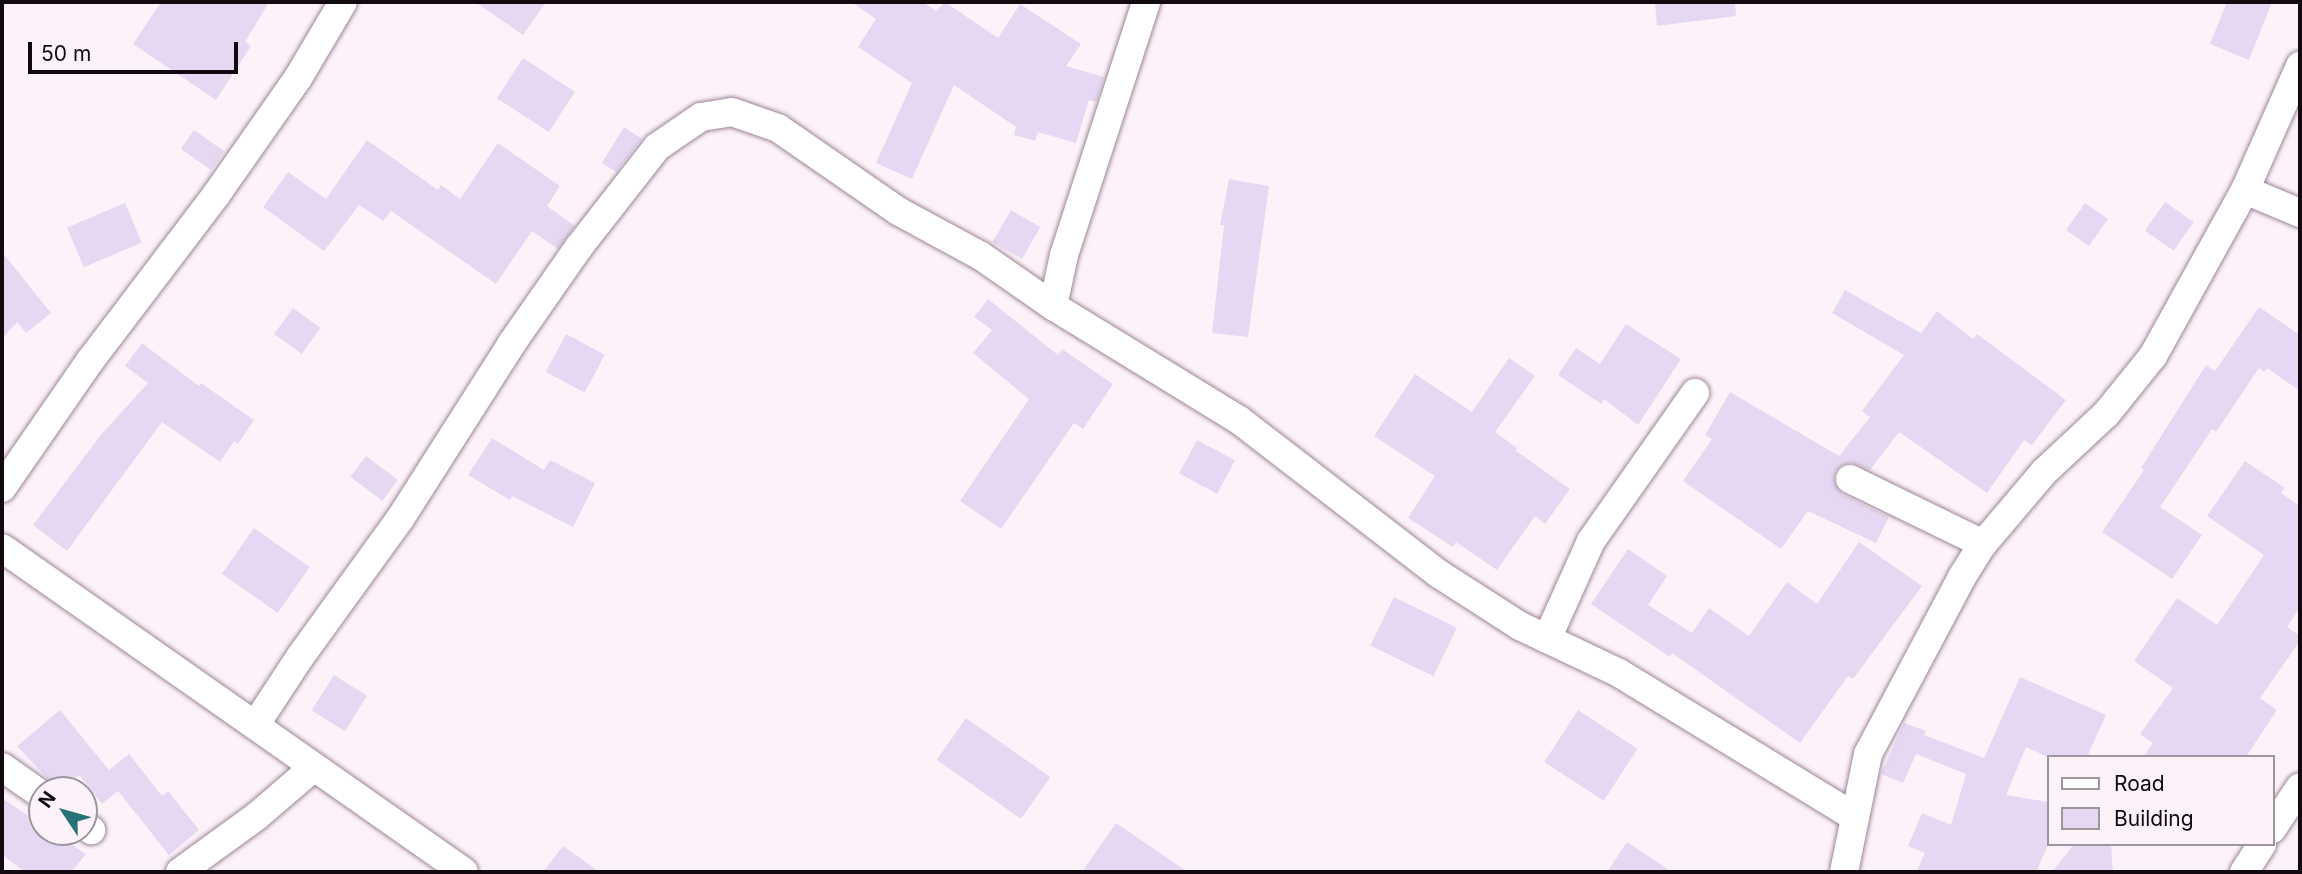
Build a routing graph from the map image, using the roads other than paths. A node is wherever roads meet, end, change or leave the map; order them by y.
1 (343, 2) edge
2 (1146, 2) edge
3 (2300, 66) edge
4 (2245, 190) junction
5 (2300, 213) edge
6 (1053, 306) junction
7 (1695, 393) dead end
8 (1850, 478) dead end
9 (2, 488) edge
10 (1983, 544) junction
11 (2, 548) edge
12 (1547, 639) junction
13 (256, 724) junction
14 (2, 767) edge
15 (314, 767) junction
16 (28, 785) edge
17 (2300, 787) edge
18 (1853, 816) junction
19 (2274, 826) edge
20 (2261, 846) edge
21 (180, 872) edge
22 (464, 872) edge
23 (1844, 872) edge
24 (2244, 872) edge

1 - 9 street
2 - 6 street
3 - 4 street
4 - 5 street
4 - 10 street
6 - 12 street
6 - 13 street
7 - 12 street
8 - 10 street
10 - 18 street
11 - 13 street
12 - 18 street
13 - 15 street
14 - 16 street
15 - 21 street
15 - 22 street
17 - 19 street
18 - 23 street
20 - 24 street

